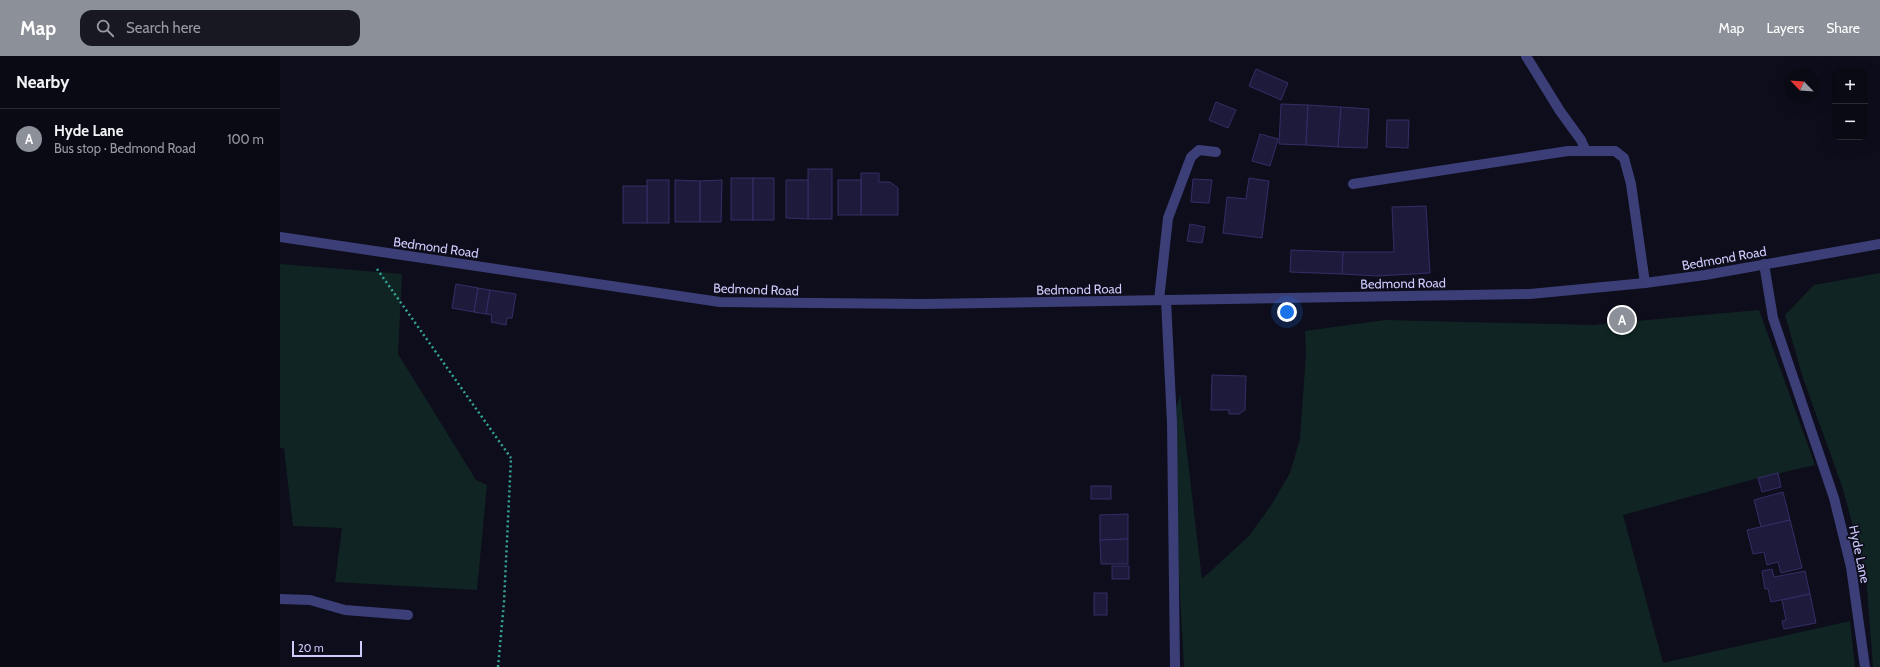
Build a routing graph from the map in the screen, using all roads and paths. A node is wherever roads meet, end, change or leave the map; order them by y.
1 (1526, 56) edge
2 (1586, 151) junction
3 (1216, 152) dead end
4 (1353, 184) dead end
5 (280, 237) edge
6 (1880, 244) edge
7 (364, 250) junction
8 (1764, 264) junction
9 (1645, 283) junction
10 (1162, 300) junction
11 (280, 599) edge
12 (408, 615) dead end
13 (498, 667) edge
14 (1175, 667) edge
15 (1865, 667) edge

1 - 2 street
2 - 4 street
2 - 9 street
3 - 10 street
5 - 7 street, Bedmond Road
6 - 8 street, Bedmond Road
7 - 10 street, Bedmond Road
7 - 13 path
8 - 9 street, Bedmond Road
8 - 15 street, Hyde Lane
9 - 10 street, Bedmond Road
10 - 14 street
11 - 12 street

